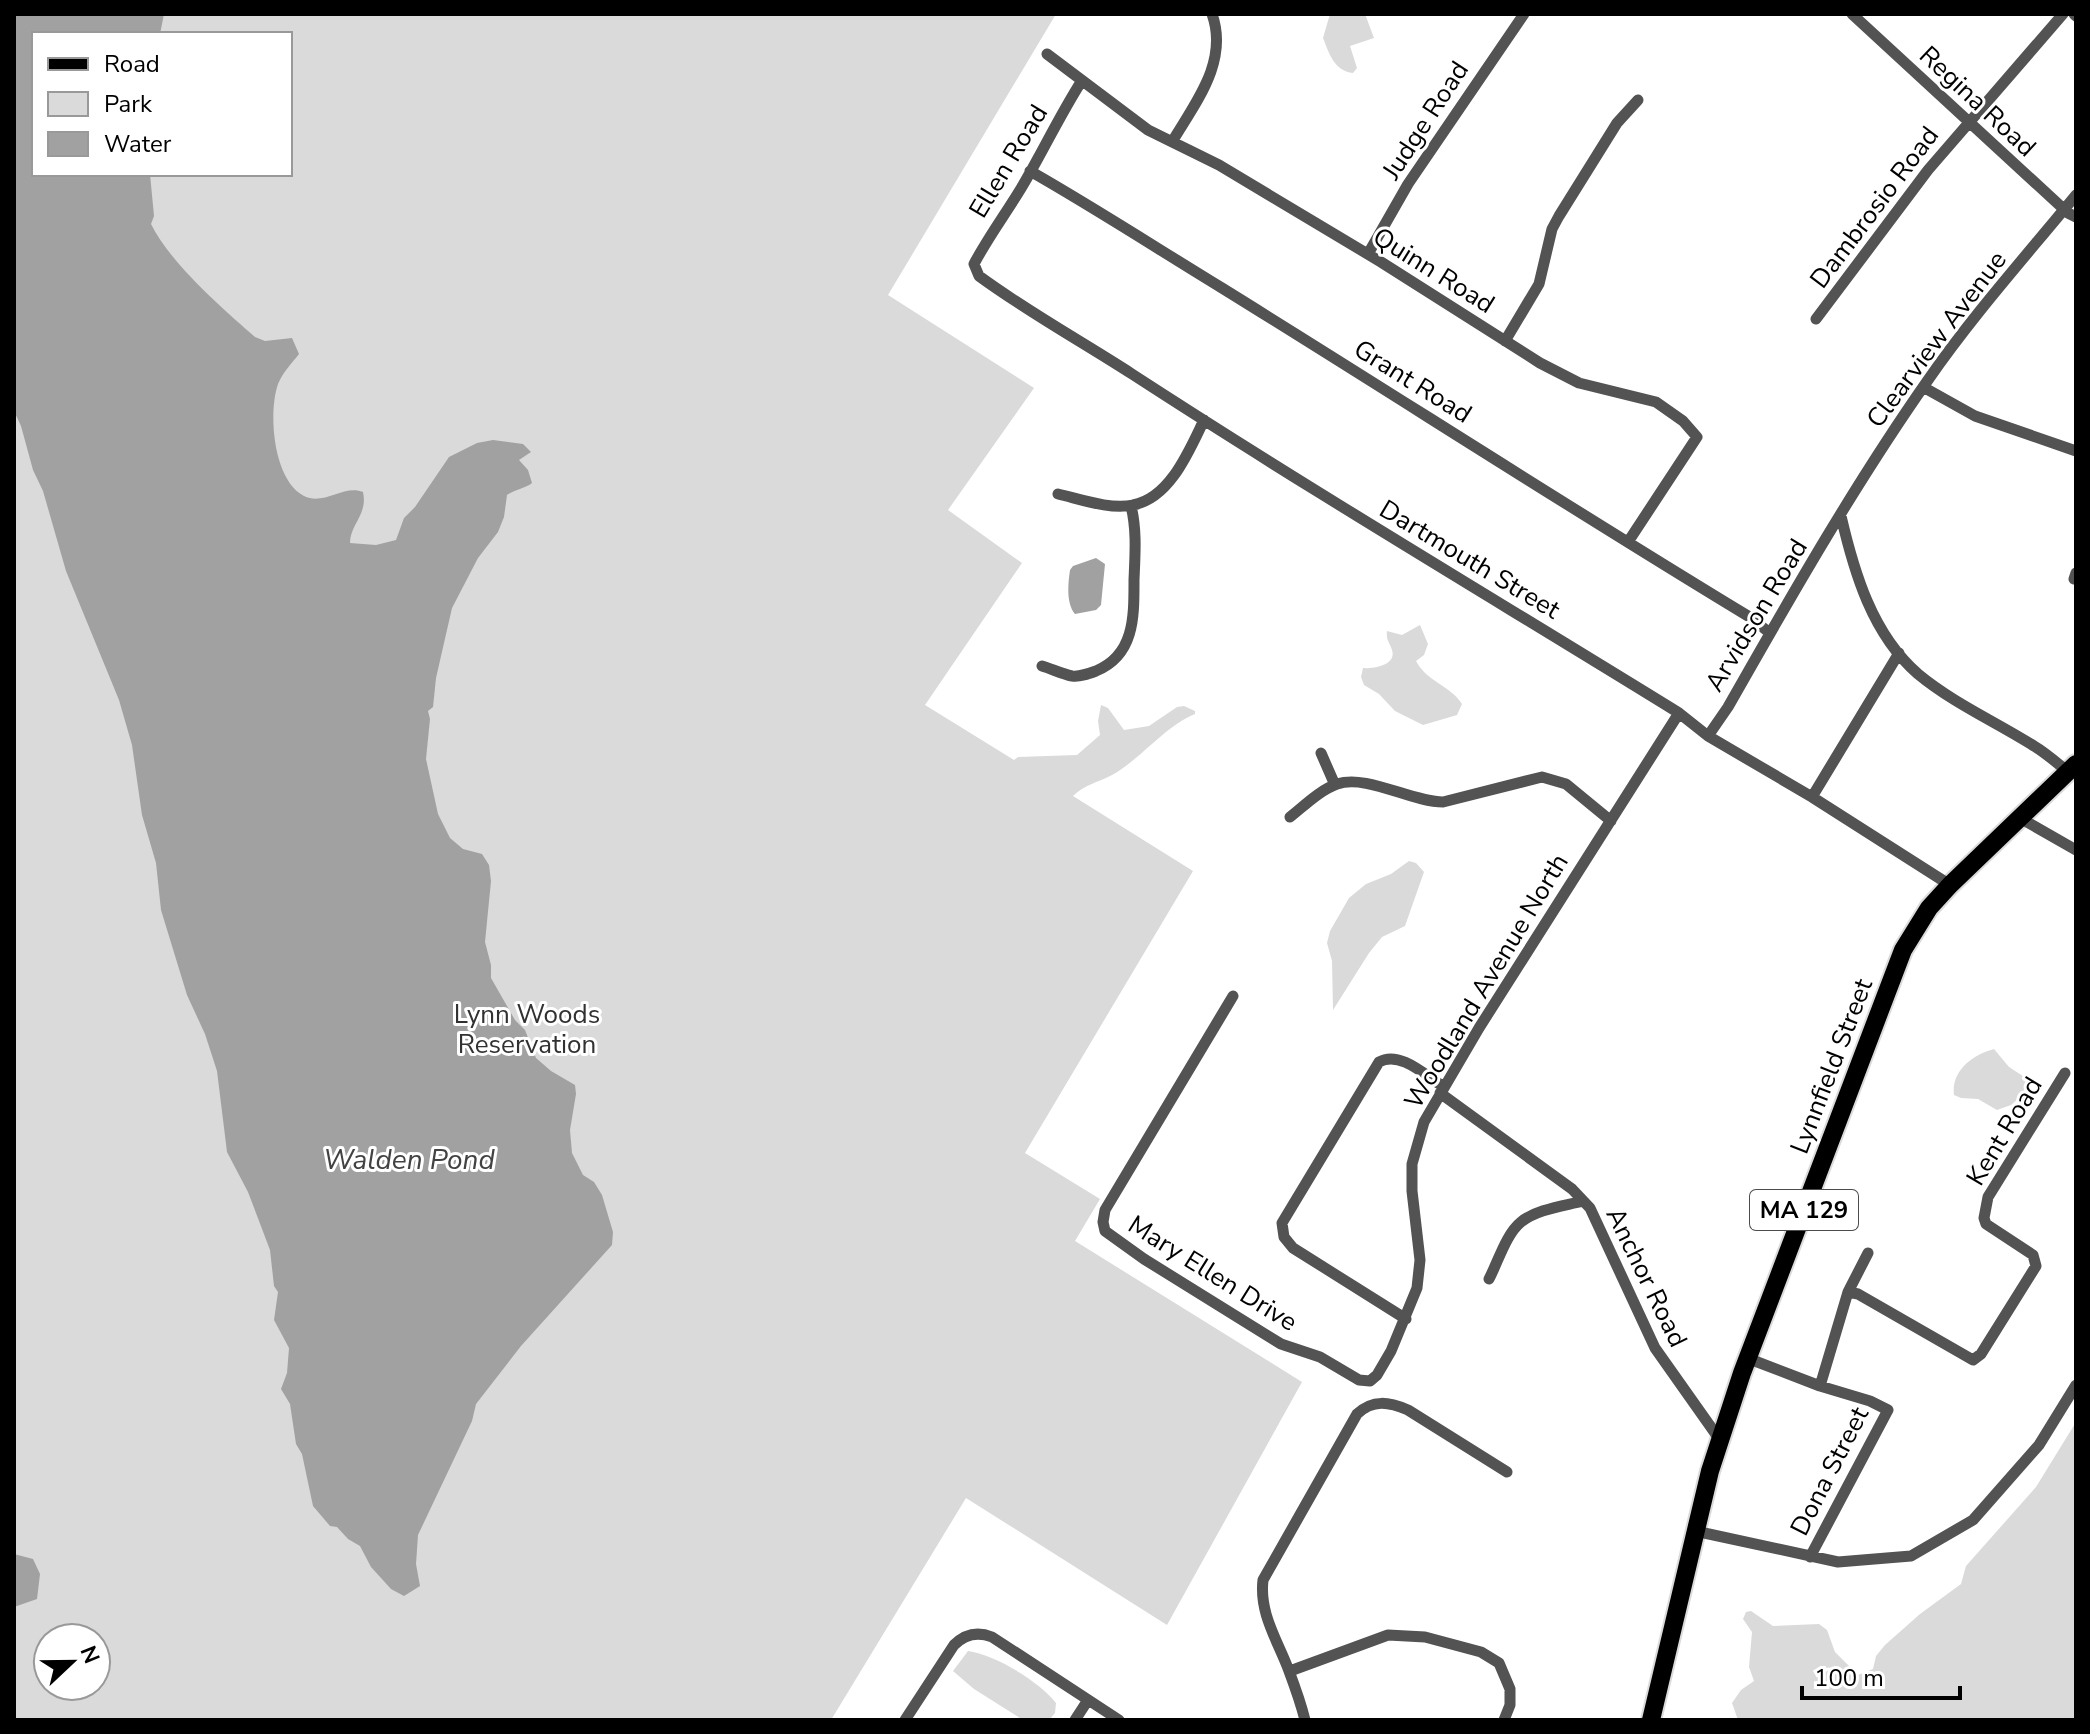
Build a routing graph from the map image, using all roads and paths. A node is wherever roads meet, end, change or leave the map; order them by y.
1 (1212, 14) edge
2 (1524, 14) edge
3 (1852, 14) edge
4 (2063, 14) edge
5 (1047, 54) dead end
6 (1081, 82) junction
7 (1638, 100) dead end
8 (1968, 123) junction
9 (1172, 142) junction
10 (1030, 171) junction
11 (2076, 195) edge
12 (2064, 210) junction
13 (2076, 217) edge
14 (1368, 254) junction
15 (974, 264) joint
16 (1816, 319) dead end
17 (1505, 341) junction
18 (1923, 387) junction
19 (1204, 420) junction
20 (2076, 451) edge
21 (1058, 494) dead end
22 (1131, 506) junction
23 (1841, 516) junction
24 (1628, 542) junction
25 (1770, 633) junction
26 (1899, 653) junction
27 (1042, 666) dead end
28 (1679, 713) junction
29 (1708, 736) junction
30 (1321, 753) dead end
31 (2072, 768) edge
32 (1335, 785) junction
33 (1812, 797) junction
34 (1290, 817) dead end
35 (2020, 818) junction
36 (1611, 821) junction
37 (2076, 850) edge
38 (1950, 885) junction
39 (1233, 996) dead end
40 (2065, 1073) dead end
41 (1442, 1090) junction
42 (1583, 1201) junction
43 (1868, 1253) dead end
44 (1489, 1279) dead end
45 (1848, 1292) junction
46 (1406, 1319) junction
47 (1747, 1358) junction
48 (1370, 1381) joint
49 (2076, 1385) edge
50 (1820, 1386) junction
51 (1720, 1440) junction
52 (1507, 1472) dead end
53 (1695, 1531) junction
54 (1810, 1557) junction
55 (1290, 1671) junction
56 (1088, 1700) junction
57 (905, 1720) edge
58 (1075, 1720) edge
59 (1119, 1720) edge
60 (1305, 1720) edge
61 (1504, 1720) edge
62 (1651, 1720) edge

1 - 9 street
2 - 14 street, Judge Road
3 - 8 street, Regina Road
4 - 8 street, Dambrosio Road
5 - 6 street, Quinn Road
6 - 9 street, Quinn Road
6 - 10 street, Ellen Road
7 - 17 street
8 - 12 street, Regina Road
8 - 16 street, Dambrosio Road
9 - 14 street, Quinn Road
10 - 15 street, Ellen Road
10 - 24 street, Grant Road
11 - 12 street, Clearview Avenue
12 - 13 street, Regina Road
12 - 18 street, Clearview Avenue
14 - 17 street, Quinn Road
15 - 19 street, Dartmouth Street
17 - 24 street, Quinn Road
18 - 20 street
18 - 23 street, Clearview Avenue
19 - 22 street
19 - 28 street, Dartmouth Street
21 - 22 street
22 - 27 street
23 - 25 street, Arvidson Road
23 - 26 street
24 - 25 street, Grant Road
25 - 29 street, Arvidson Road
26 - 31 street
26 - 33 street
28 - 29 street, Dartmouth Street
28 - 36 street, Woodland Avenue North
29 - 33 street, Dartmouth Street
30 - 32 street
31 - 35 main road, Lynnfield Street / MA 129
32 - 34 street
32 - 36 street
33 - 38 street, Dartmouth Street
35 - 37 street
35 - 38 main road, Lynnfield Street / MA 129
36 - 41 street, Woodland Avenue North
38 - 47 main road, Lynnfield Street / MA 129
39 - 48 street, Mary Ellen Drive
40 - 45 street, Kent Road
41 - 42 street, Anchor Road
41 - 46 street, Woodland Avenue North
41 - 46 street, Anchor Road
42 - 44 street
42 - 51 street, Anchor Road
43 - 45 street
45 - 50 street
46 - 48 street, Woodland Avenue North
47 - 50 street, Dona Street
47 - 51 main road, Lynnfield Street / MA 129
49 - 54 street
50 - 54 street, Dona Street
51 - 53 main road, Lynnfield Street / MA 129
52 - 55 street
53 - 54 street
53 - 62 main road, Lynnfield Street / MA 129
55 - 60 street
55 - 61 street
56 - 57 street
56 - 58 street
56 - 59 street

